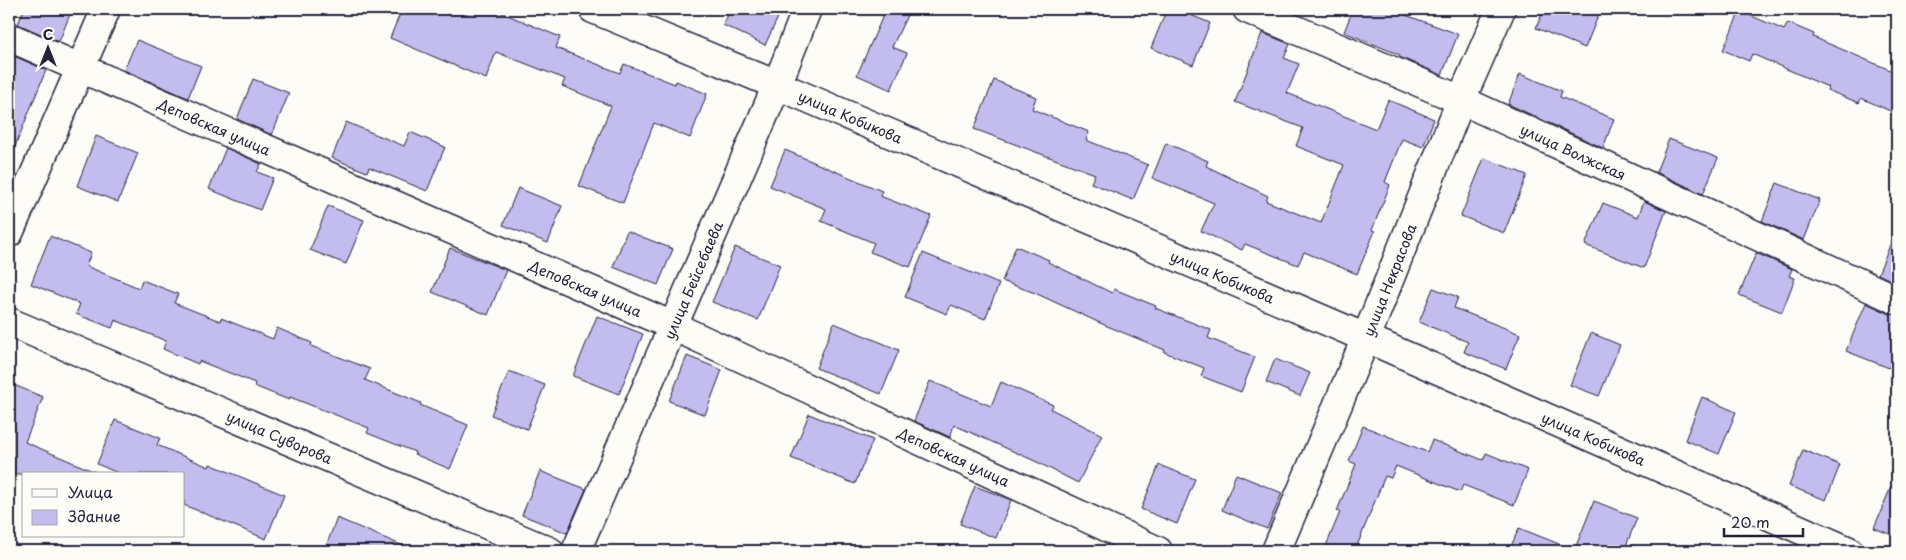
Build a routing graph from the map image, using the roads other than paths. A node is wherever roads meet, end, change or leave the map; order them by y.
1 (106, 9) edge
2 (593, 9) edge
3 (807, 9) edge
4 (1248, 9) edge
5 (1501, 9) edge
6 (9, 37) edge
7 (81, 68) junction
8 (777, 85) junction
9 (1461, 100) junction
10 (9, 233) edge
11 (1897, 300) edge
12 (9, 322) edge
13 (673, 326) junction
14 (1366, 338) junction
15 (549, 551) edge
16 (576, 551) edge
17 (1158, 551) edge
18 (1276, 551) edge
19 (1849, 551) edge

1 - 7 street
2 - 8 street, улица Кобикова
3 - 8 street, улица Бейсебаева
4 - 9 street, улица Волжская
5 - 9 street, улица Некрасова
6 - 7 street, Деповская улица
7 - 10 street
7 - 13 street, Деповская улица
8 - 13 street, улица Бейсебаева
8 - 14 street, улица Кобикова
9 - 11 street, улица Волжская
9 - 14 street, улица Некрасова
12 - 15 street, улица Суворова
13 - 16 street, улица Бейсебаева
13 - 17 street, Деповская улица
14 - 18 street, улица Некрасова
14 - 19 street, улица Кобикова

